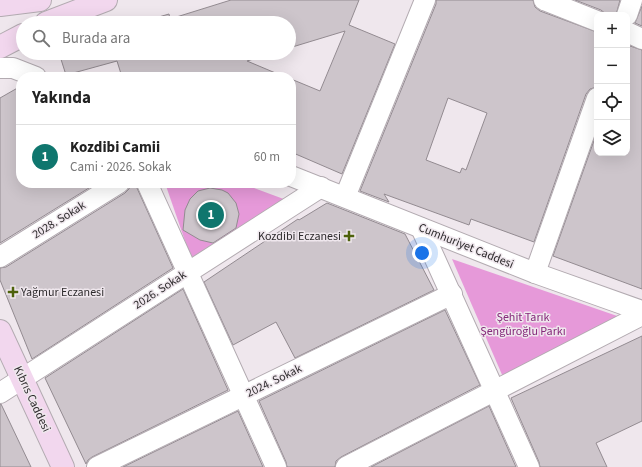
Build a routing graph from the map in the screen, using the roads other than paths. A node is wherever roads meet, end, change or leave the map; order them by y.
1 (40, 0) edge
2 (106, 0) edge
3 (425, 0) edge
4 (544, 0) edge
5 (632, 0) edge
6 (0, 5) edge
7 (627, 12) edge
8 (64, 16) edge
9 (594, 20) edge
10 (630, 33) edge
11 (16, 39) edge
12 (642, 39) edge
13 (0, 47) edge
14 (0, 68) edge
15 (23, 72) edge
16 (594, 107) edge
17 (296, 178) edge
18 (321, 187) junction
19 (111, 188) edge
20 (150, 188) edge
21 (345, 197) junction
22 (421, 228) junction
23 (0, 258) edge
24 (188, 272) junction
25 (535, 274) junction
26 (452, 294) junction
27 (642, 311) edge
28 (642, 315) edge
29 (0, 331) edge
30 (0, 362) edge
31 (11, 386) edge
32 (495, 390) junction
33 (244, 396) junction
34 (46, 467) edge
35 (63, 467) edge
36 (97, 467) edge
37 (276, 467) edge
38 (346, 467) edge
39 (529, 467) edge

1 - 6 main road
2 - 8 main road
3 - 21 street
4 - 9 street
5 - 7 street
10 - 12 street
11 - 13 main road
14 - 15 street
16 - 25 street
17 - 18 street, Cumhuriyet Caddesi
18 - 21 street, Cumhuriyet Caddesi
18 - 24 street, 2026. Sokak
19 - 23 street, 2028. Sokak
20 - 24 street
21 - 22 street, Cumhuriyet Caddesi
22 - 25 street, Cumhuriyet Caddesi
22 - 26 street
24 - 31 street, 2026. Sokak
24 - 33 street
25 - 27 street, Cumhuriyet Caddesi
26 - 32 street
26 - 33 street, 2024. Sokak
28 - 32 street
29 - 31 main road, Kıbrıs Caddesi
30 - 31 main road, Kıbrıs Caddesi
31 - 34 main road, Kıbrıs Caddesi
31 - 35 main road, Kıbrıs Caddesi
32 - 38 street
32 - 39 street
33 - 36 street, 2024. Sokak
33 - 37 street

